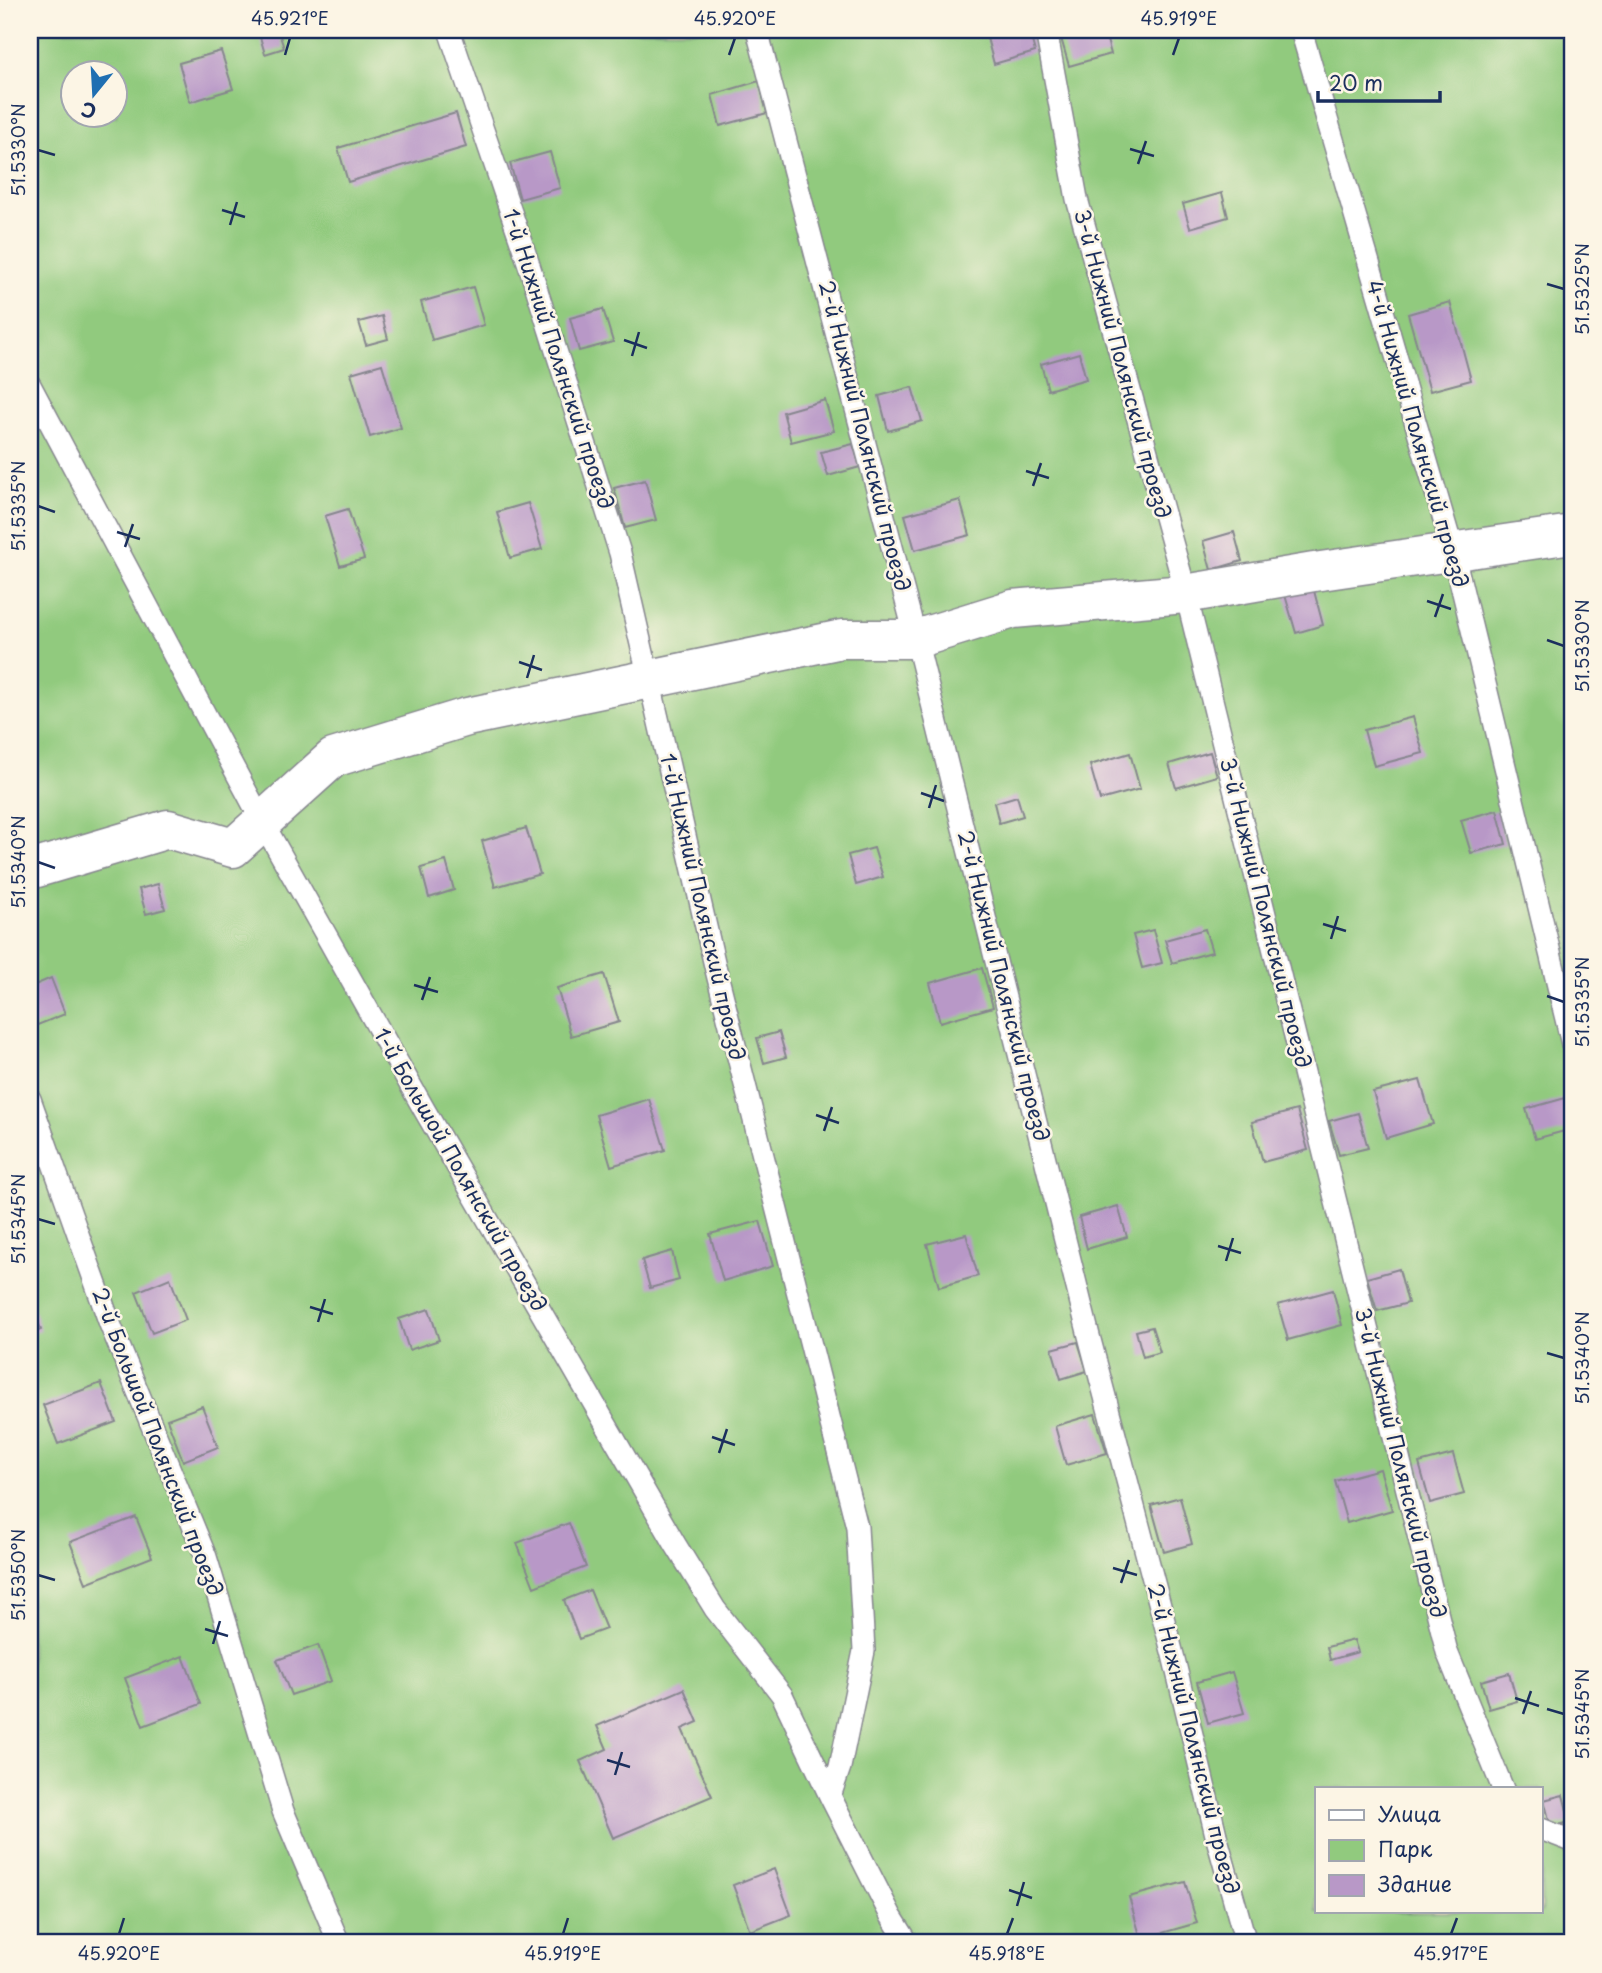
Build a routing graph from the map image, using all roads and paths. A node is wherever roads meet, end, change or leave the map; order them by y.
1 (449, 30) edge
2 (757, 30) edge
3 (1046, 30) edge
4 (1301, 30) edge
5 (30, 385) edge
6 (1572, 534) edge
7 (1453, 551) junction
8 (1185, 594) junction
9 (916, 639) junction
10 (648, 678) junction
11 (263, 823) junction
12 (30, 870) edge
13 (1572, 1045) edge
14 (30, 1099) edge
15 (1502, 1787) edge
16 (830, 1797) junction
17 (1542, 1829) edge
18 (1572, 1841) edge
19 (339, 1943) edge
20 (908, 1943) edge
21 (1246, 1943) edge

1 - 10 lane, 1-й Нижний Полянский проезд
2 - 9 lane, 2-й Нижний Полянский проезд
3 - 8 lane, 3-й Нижний Полянский проезд
4 - 7 lane, 4-й Нижний Полянский проезд
5 - 11 lane, 1-й Большой Полянский проезд
6 - 7 street
7 - 8 street
7 - 13 lane, 4-й Нижний Полянский проезд
8 - 9 street
8 - 15 lane, 3-й Нижний Полянский проезд
9 - 10 street
9 - 21 lane, 2-й Нижний Полянский проезд
10 - 11 street
10 - 16 lane, 1-й Нижний Полянский проезд
11 - 12 street
11 - 16 lane, 1-й Большой Полянский проезд
14 - 19 lane, 2-й Большой Полянский проезд
16 - 20 lane, 1-й Большой Полянский проезд
17 - 18 lane

